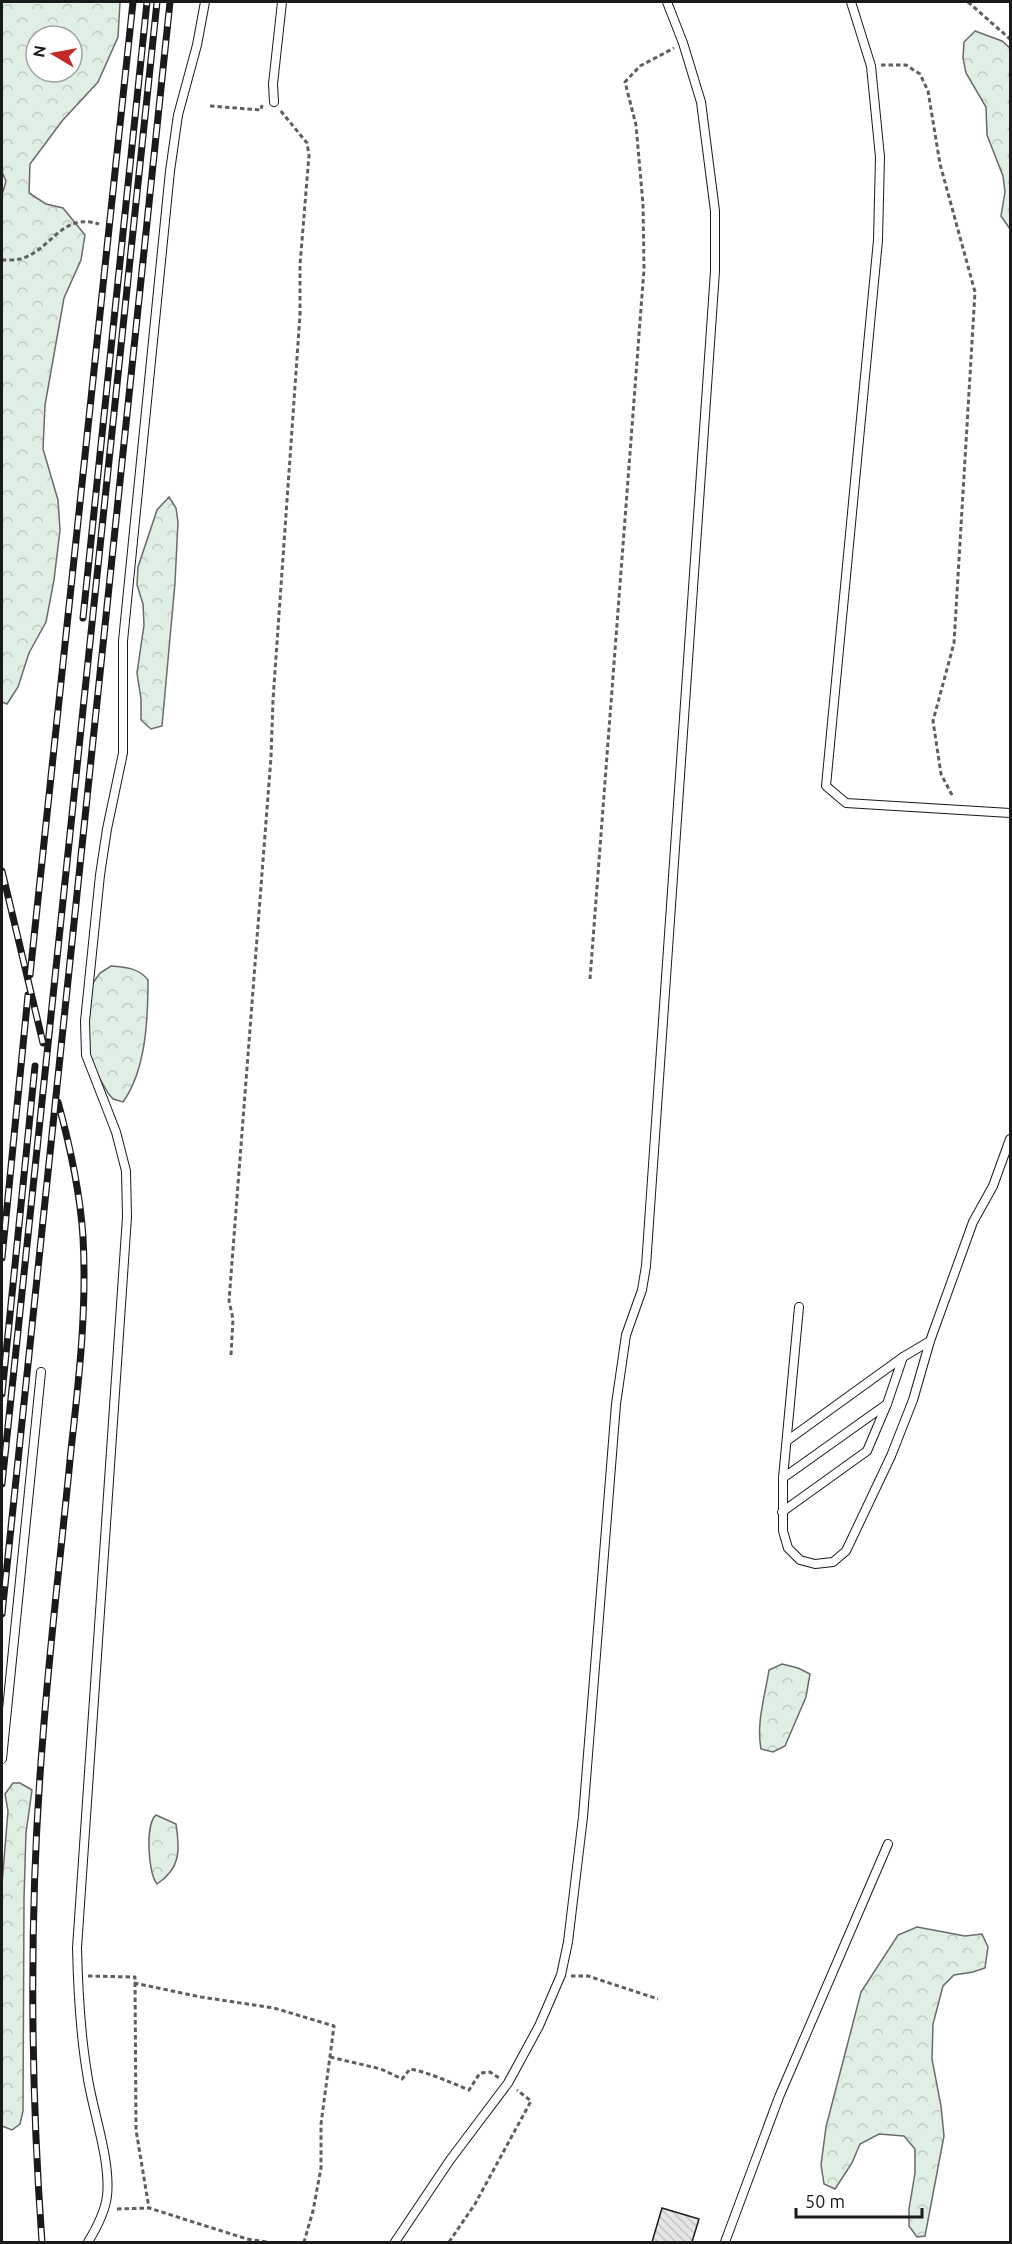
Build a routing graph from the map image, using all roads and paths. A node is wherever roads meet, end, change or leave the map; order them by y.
1 (205, 2) edge
2 (282, 2) edge
3 (667, 2) edge
4 (851, 2) edge
5 (968, 2) edge
6 (1011, 39) edge
7 (683, 43) junction
8 (870, 66) junction
9 (274, 102) junction
10 (210, 106) dead end
11 (99, 224) dead end
12 (2, 260) edge
13 (967, 811) junction
14 (1011, 813) edge
15 (590, 979) dead end
16 (1011, 1139) edge
17 (799, 1307) dead end
18 (930, 1341) junction
19 (231, 1356) dead end
20 (903, 1357) junction
21 (41, 1372) dead end
22 (887, 1404) junction
23 (788, 1440) junction
24 (783, 1478) junction
25 (782, 1512) junction
26 (2, 1759) edge
27 (888, 1844) dead end
28 (561, 1975) junction
29 (77, 1977) junction
30 (134, 1983) junction
31 (658, 2000) dead end
32 (330, 2057) junction
33 (508, 2083) junction
34 (107, 2195) junction
35 (149, 2208) junction
36 (88, 2242) edge
37 (267, 2242) edge
38 (304, 2242) edge
39 (395, 2242) edge
40 (449, 2242) edge
41 (725, 2242) edge

1 - 29 lane
2 - 9 lane
3 - 7 lane
4 - 8 lane
5 - 6 path
7 - 15 path
7 - 28 lane
8 - 13 path
8 - 13 lane
9 - 10 path
9 - 19 path
11 - 12 path
13 - 14 lane
16 - 18 lane
17 - 23 lane
18 - 20 lane
18 - 25 lane
20 - 22 lane
20 - 23 lane
21 - 26 lane
22 - 24 lane
22 - 25 lane
23 - 24 lane
24 - 25 lane
27 - 41 lane
28 - 31 path
28 - 33 lane
29 - 30 path
29 - 34 lane
30 - 32 path
30 - 35 path
32 - 33 path
32 - 38 path
33 - 39 lane
33 - 40 path
34 - 35 path
34 - 36 lane
35 - 37 path

